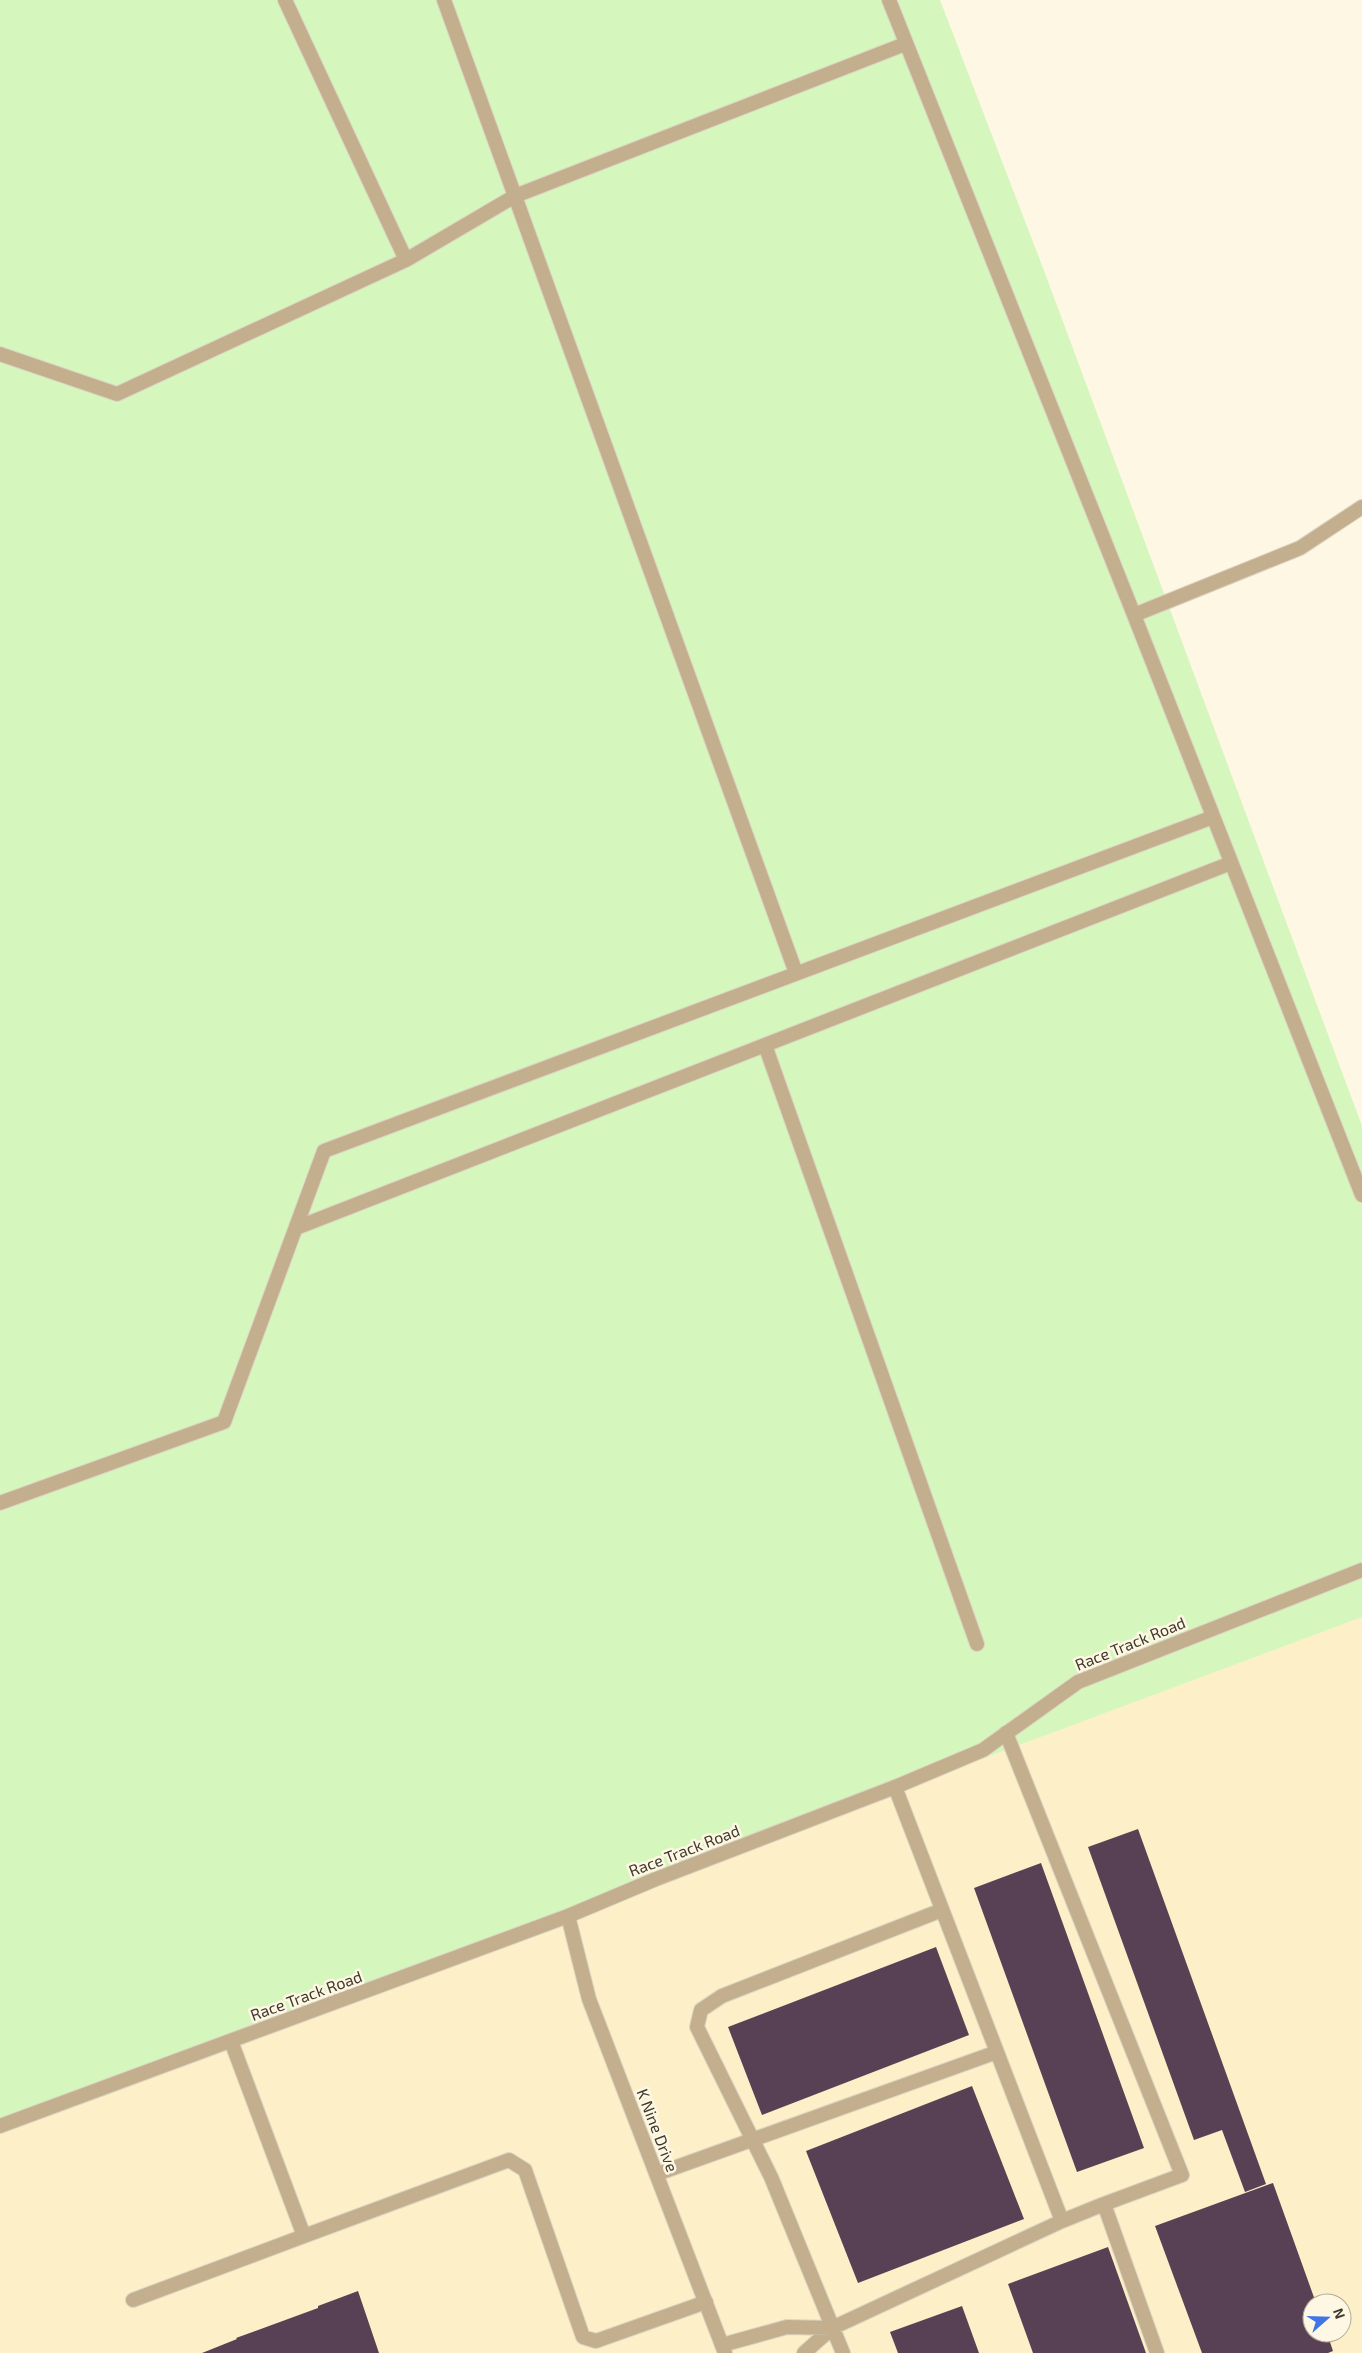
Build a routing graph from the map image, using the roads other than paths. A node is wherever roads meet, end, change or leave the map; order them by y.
1 (285, 0) edge
2 (444, 0) edge
3 (888, 0) edge
4 (906, 44) junction
5 (515, 196) junction
6 (406, 260) junction
7 (0, 354) edge
8 (1362, 507) edge
9 (1134, 615) junction
10 (1213, 817) junction
11 (1231, 864) junction
12 (796, 973) junction
13 (765, 1045) junction
14 (1362, 1195) edge
15 (296, 1228) junction
16 (0, 1503) edge
17 (1362, 1570) edge
18 (977, 1644) dead end
19 (1006, 1734) junction
20 (895, 1787) junction
21 (942, 1910) junction
22 (568, 1916) junction
23 (231, 2041) junction
24 (997, 2052) junction
25 (0, 2126) edge
26 (753, 2140) junction
27 (657, 2174) junction
28 (1104, 2204) junction
29 (1062, 2221) junction
30 (304, 2236) junction
31 (133, 2300) dead end
32 (706, 2302) junction
33 (832, 2328) junction
34 (724, 2349) edge
35 (804, 2353) edge
36 (843, 2353) edge
37 (1157, 2353) edge

1 - 6 street
2 - 5 street
3 - 4 street
4 - 5 street
4 - 9 street
5 - 6 street
5 - 12 street
6 - 7 street
8 - 9 street
9 - 10 street
10 - 11 street
10 - 12 street
11 - 13 street
11 - 14 street
12 - 15 street
13 - 15 street
13 - 18 street
15 - 16 street
17 - 19 street, Race Track Road
19 - 20 street, Race Track Road
19 - 28 street
20 - 21 street
20 - 22 street, Race Track Road
21 - 24 street
21 - 26 street
22 - 23 street, Race Track Road
22 - 27 street, K Nine Drive
23 - 25 street, Race Track Road
23 - 30 street
24 - 26 street
24 - 29 street
26 - 27 street
26 - 33 street
27 - 32 street, K Nine Drive
28 - 29 street
28 - 37 street
29 - 33 street
30 - 31 street
30 - 32 street
32 - 34 street, K Nine Drive
33 - 34 street
33 - 35 street
33 - 36 street

